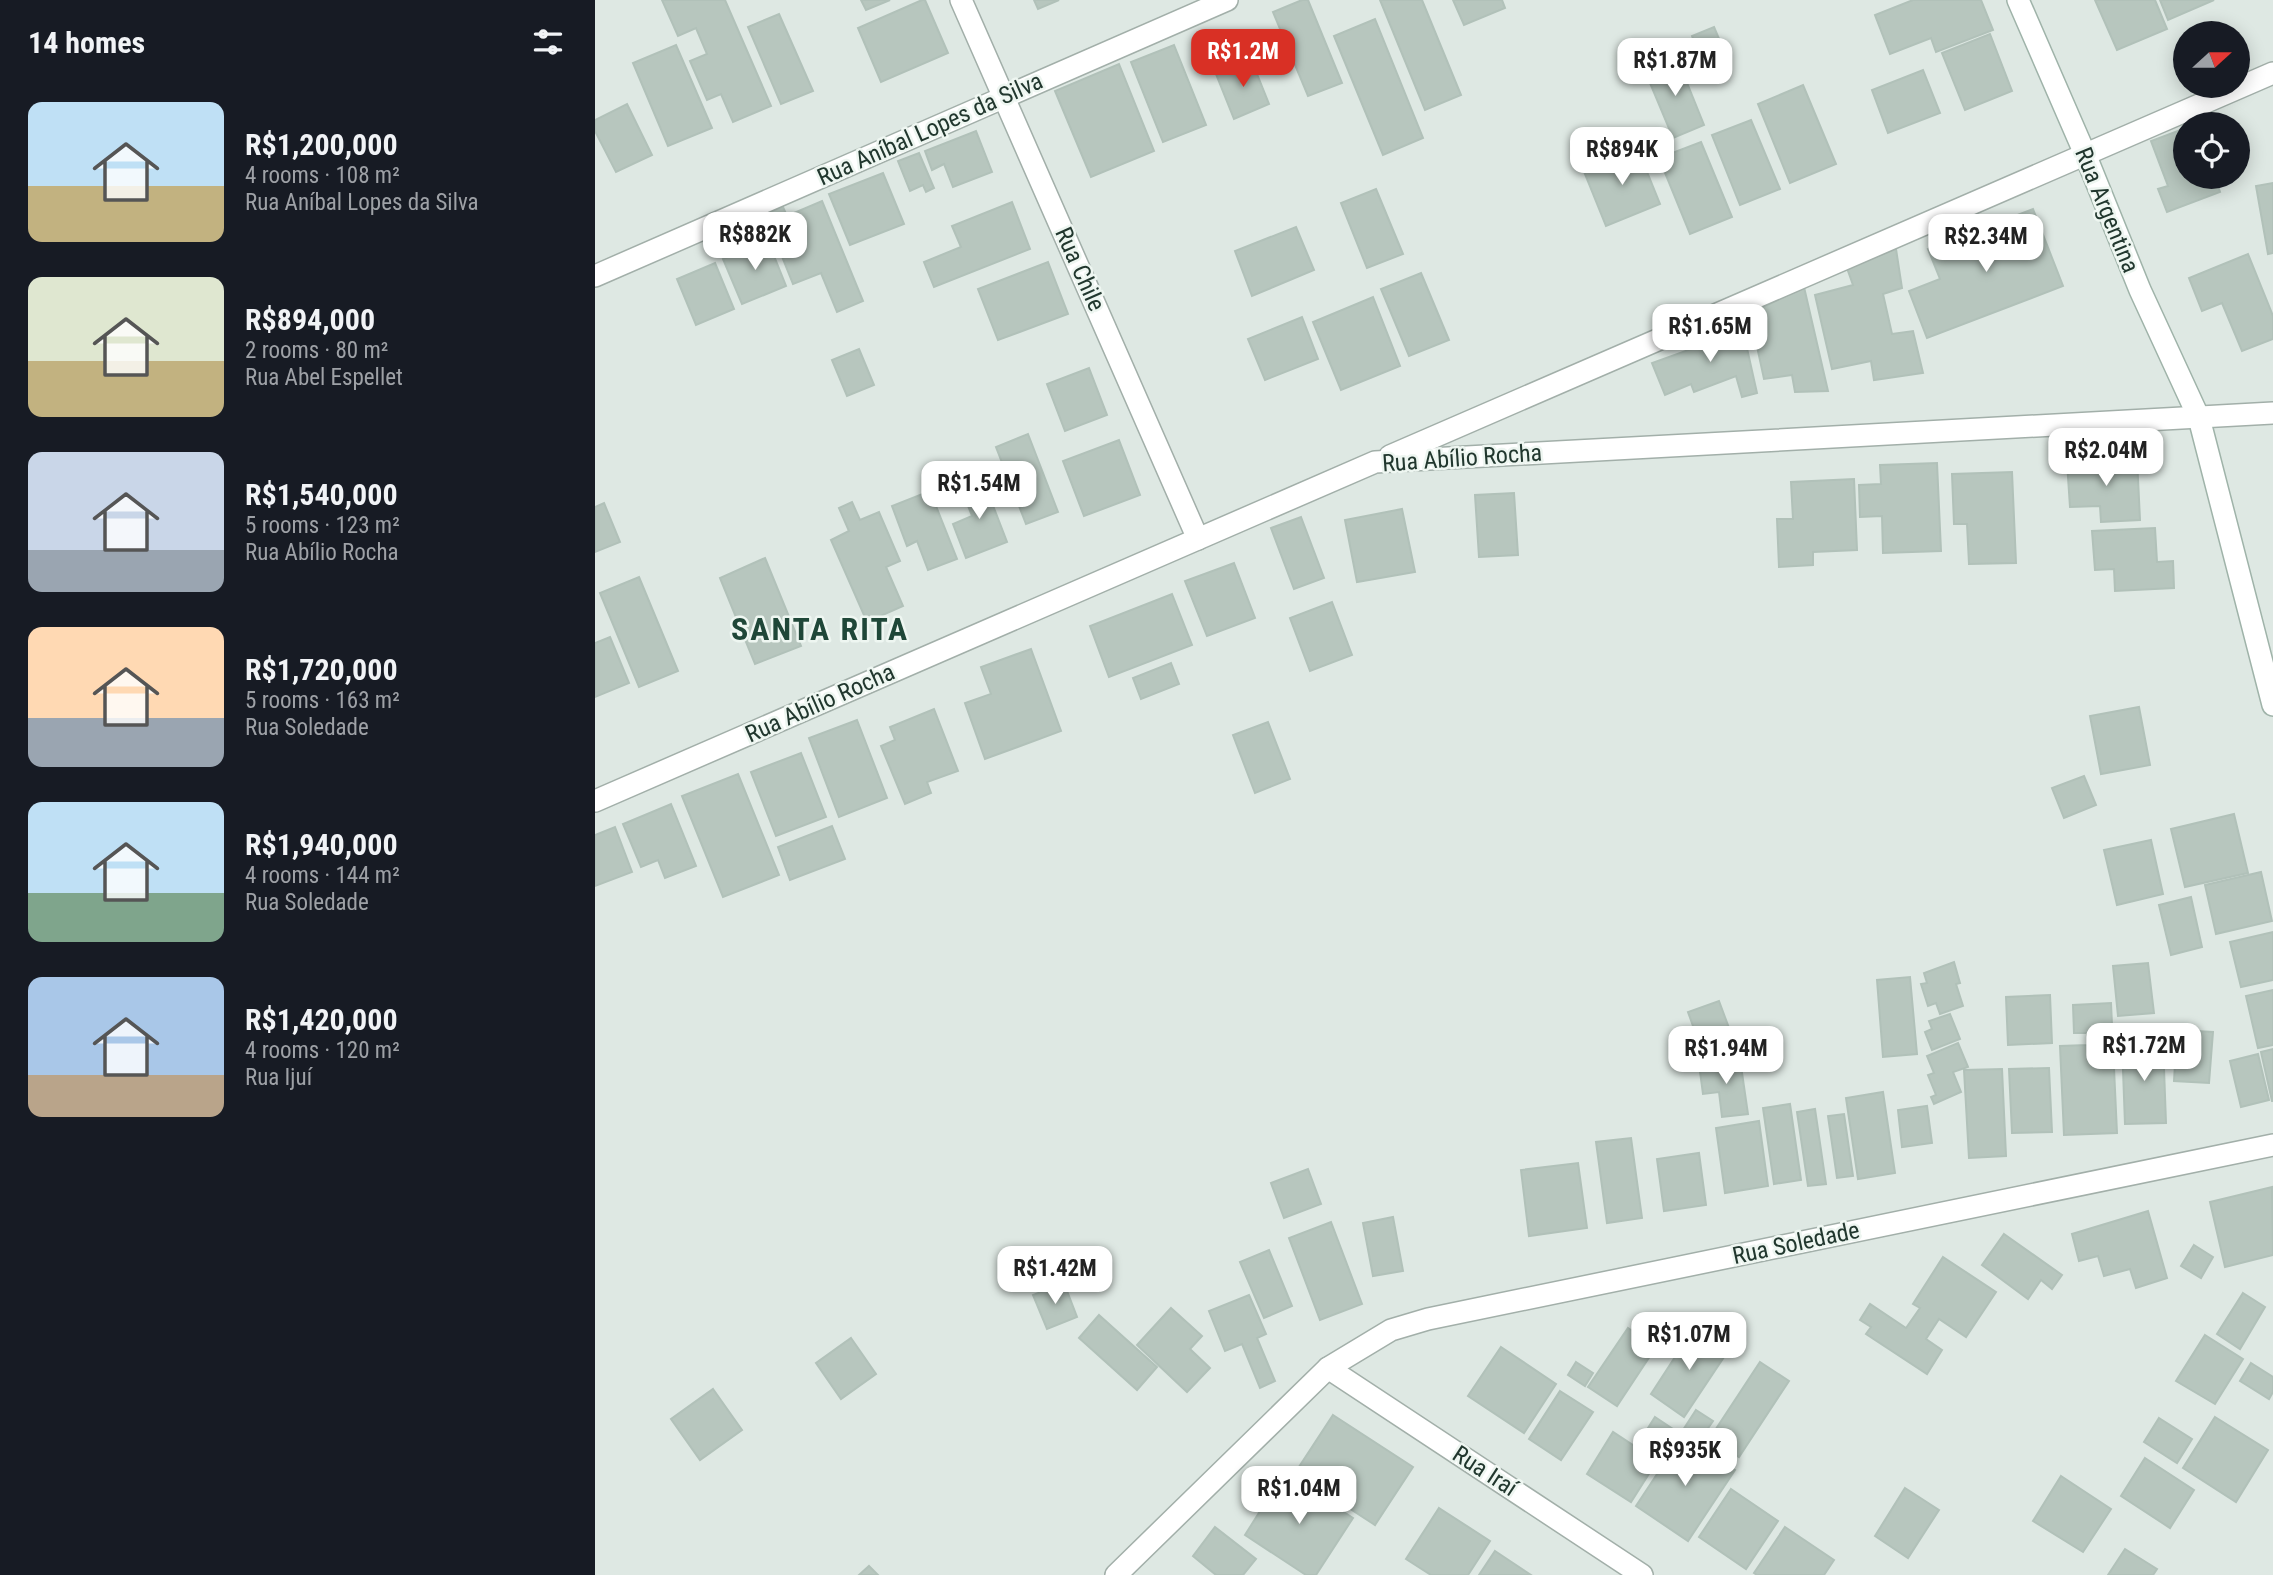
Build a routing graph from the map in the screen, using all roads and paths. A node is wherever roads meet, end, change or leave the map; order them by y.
1 (961, 0) edge
2 (1227, 0) edge
3 (2018, 0) edge
4 (2273, 73) edge
5 (1003, 97) junction
6 (2085, 154) junction
7 (595, 276) edge
8 (2273, 413) edge
9 (2199, 418) junction
10 (1375, 462) junction
11 (1198, 539) junction
12 (2273, 705) edge
13 (595, 801) edge
14 (2273, 1145) edge
15 (1328, 1368) junction
16 (1116, 1575) edge
17 (1643, 1575) edge

1 - 5 street, Rua Chile
2 - 5 street, Rua Aníbal Lopes da Silva
3 - 6 street, Rua Argentina
4 - 6 street
5 - 7 street, Rua Aníbal Lopes da Silva
5 - 11 street, Rua Chile
6 - 9 street, Rua Argentina
6 - 10 street
8 - 9 street, Rua Abílio Rocha
9 - 10 street, Rua Abílio Rocha
9 - 12 street, Rua Argentina
10 - 11 street, Rua Abílio Rocha
11 - 13 street, Rua Abílio Rocha
14 - 15 street, Rua Soledade
15 - 16 street, Rua Soledade
15 - 17 street, Rua Iraí

